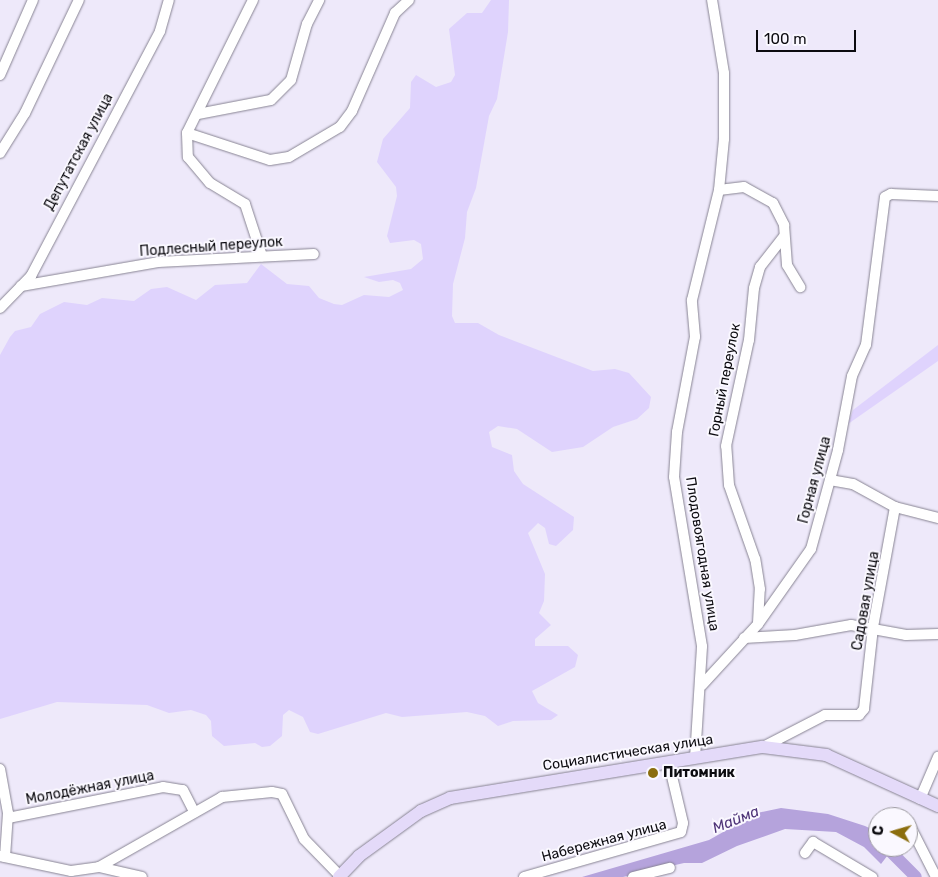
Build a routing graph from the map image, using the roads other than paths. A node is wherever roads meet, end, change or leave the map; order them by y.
1 (33, 0) edge
2 (79, 0) edge
3 (169, 0) edge
4 (253, 0) edge
5 (319, 0) edge
6 (409, 0) edge
7 (712, 0) edge
8 (0, 75) edge
9 (198, 114) junction
10 (187, 133) junction
11 (0, 153) edge
12 (719, 190) junction
13 (938, 196) edge
14 (784, 236) junction
15 (314, 254) dead end
16 (262, 256) junction
17 (21, 286) junction
18 (800, 287) dead end
19 (0, 308) edge
20 (830, 480) junction
21 (895, 507) junction
22 (938, 518) edge
23 (758, 624) junction
24 (873, 627) junction
25 (938, 634) edge
26 (744, 638) junction
27 (702, 685) junction
28 (763, 746) junction
29 (938, 757) edge
30 (695, 758) junction
31 (668, 764) junction
32 (0, 769) edge
33 (920, 799) junction
34 (938, 806) edge
35 (194, 812) junction
36 (8, 818) junction
37 (918, 842) edge
38 (805, 853) dead end
39 (3, 856) edge
40 (123, 857) junction
41 (100, 867) junction
42 (670, 868) dead end
43 (69, 874) edge
44 (126, 874) junction
45 (339, 876) edge
46 (142, 877) edge
47 (524, 877) edge
48 (633, 877) edge
49 (872, 877) edge
50 (936, 877) edge

1 - 8 street
2 - 11 street
3 - 17 street, Депутатская улица
4 - 9 street
5 - 9 street
6 - 10 street
7 - 12 street, Плодовоягодная улица
9 - 10 street
10 - 16 street
12 - 14 street
12 - 27 street, Плодовоягодная улица
13 - 20 street, Горная улица
14 - 18 street
14 - 23 street, Горный переулок
15 - 16 street, Подлесный переулок
16 - 17 street, Подлесный переулок
17 - 19 street, Депутатская улица
20 - 21 street
20 - 23 street, Горная улица
21 - 22 street
21 - 24 street, Садовая улица
23 - 26 street, Горная улица
24 - 25 street
24 - 26 street
24 - 28 street, Садовая улица
26 - 27 street, Горная улица
27 - 30 street, Плодовоягодная улица
28 - 30 main road, Социалистическая улица
28 - 33 main road, Социалистическая улица
29 - 33 street
30 - 31 main road, Социалистическая улица
31 - 45 main road, Социалистическая улица
31 - 47 street, Набережная улица
32 - 36 street
33 - 34 main road, Социалистическая улица
35 - 36 street, Молодёжная улица
35 - 40 street
35 - 45 street
36 - 39 street
37 - 50 street
38 - 49 street
39 - 43 street
40 - 41 street
40 - 44 street
41 - 43 street
41 - 44 street
42 - 48 street
44 - 46 street

